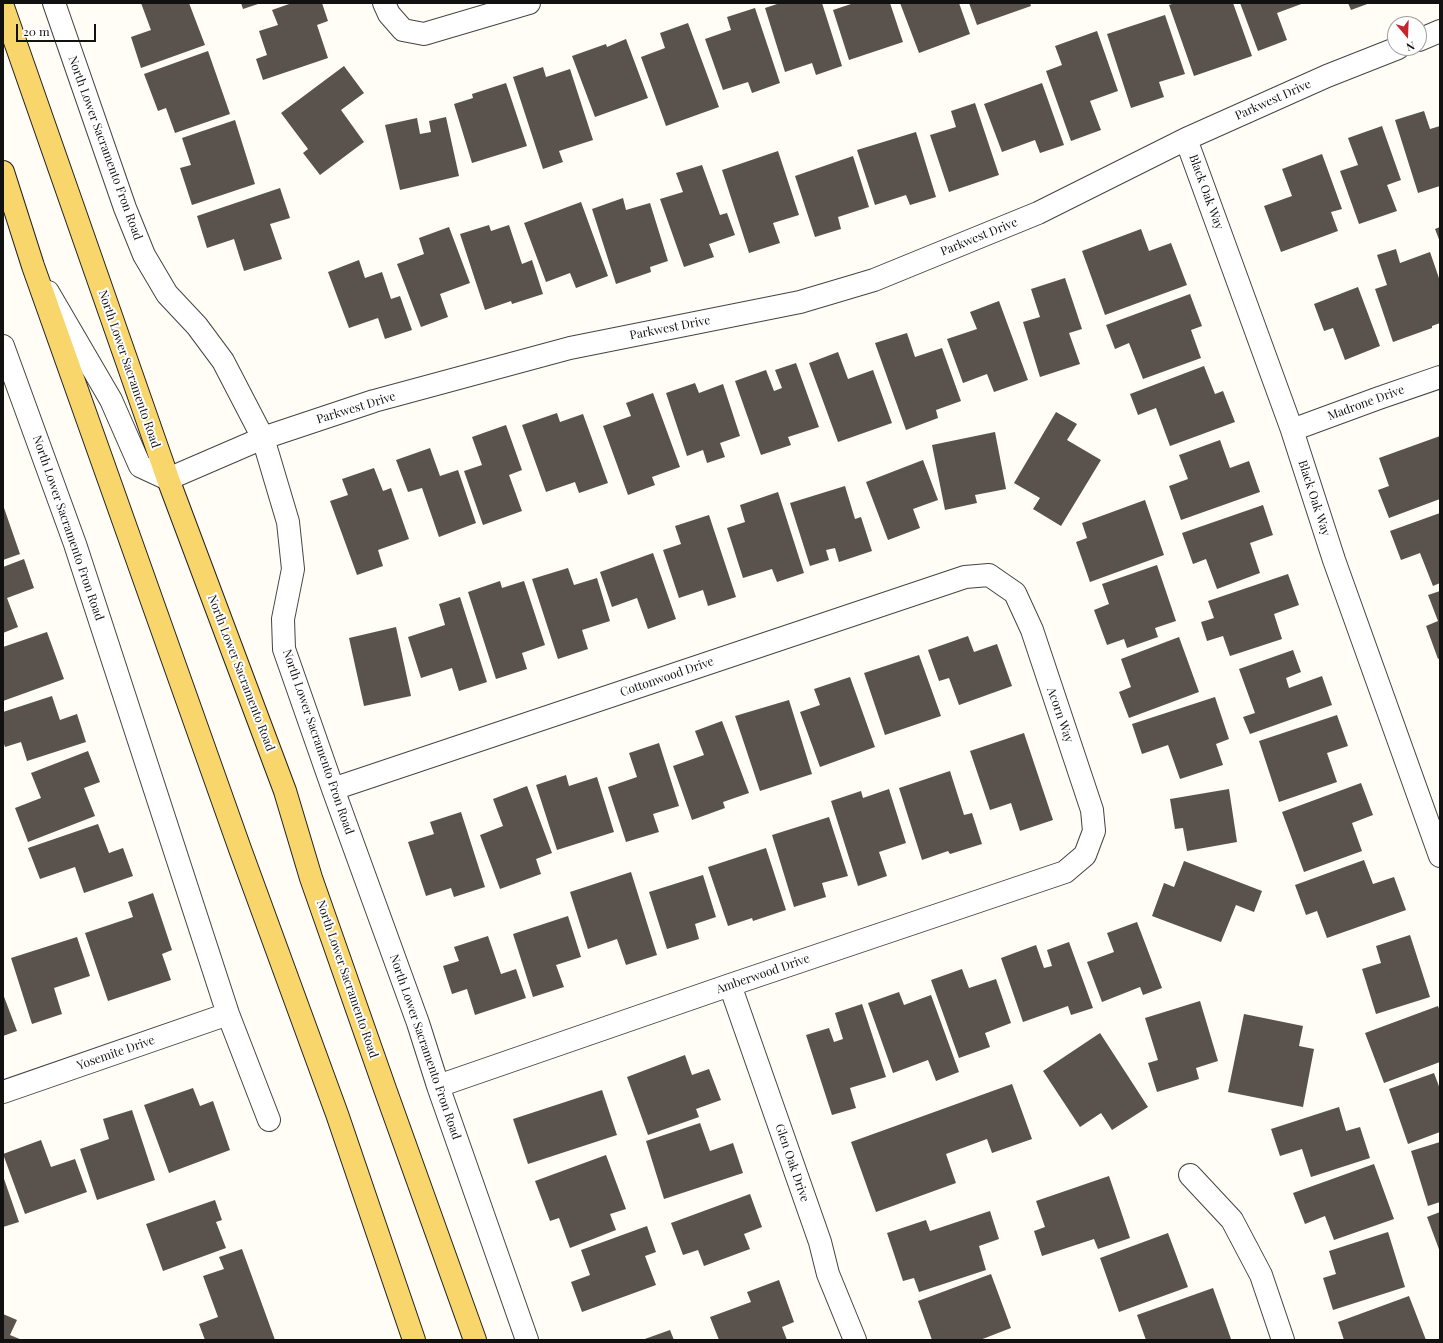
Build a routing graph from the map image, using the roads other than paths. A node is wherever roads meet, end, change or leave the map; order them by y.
1 (54, 3) edge
2 (384, 3) edge
3 (529, 3) edge
4 (3, 7) edge
5 (1440, 32) edge
6 (1427, 37) edge
7 (1387, 52) edge
8 (1186, 139) junction
9 (3, 172) edge
10 (33, 266) junction
11 (3, 346) edge
12 (1440, 378) edge
13 (1292, 430) junction
14 (263, 438) junction
15 (168, 479) junction
16 (1001, 583) joint
17 (333, 789) junction
18 (1085, 855) joint
19 (1440, 856) edge
20 (730, 985) junction
21 (228, 1014) junction
22 (438, 1086) junction
23 (3, 1092) edge
24 (269, 1120) dead end
25 (1190, 1175) dead end
26 (414, 1340) edge
27 (475, 1340) edge
28 (527, 1340) edge
29 (856, 1340) edge
30 (1282, 1340) edge

1 - 14 street, North Lower Sacramento Fron Road
2 - 3 street
4 - 15 main road, North Lower Sacramento Road
5 - 6 street
7 - 8 street, Parkwest Drive
8 - 13 street, Black Oak Way
8 - 14 street, Parkwest Drive
9 - 10 main road
10 - 15 street
10 - 26 main road
11 - 21 street, North Lower Sacramento Fron Road
12 - 13 street, Madrone Drive
13 - 19 street, Black Oak Way
14 - 15 street, Parkwest Drive
14 - 17 street, North Lower Sacramento Fron Road
15 - 27 main road, North Lower Sacramento Road
16 - 17 street, Cottonwood Drive
16 - 18 street, Acorn Way
17 - 22 street, North Lower Sacramento Fron Road
18 - 20 street, Amberwood Drive
20 - 22 street, Amberwood Drive
20 - 29 street, Glen Oak Drive
21 - 23 street, Yosemite Drive
21 - 24 street, North Lower Sacramento Fron Road
22 - 28 street, North Lower Sacramento Fron Road
25 - 30 street

